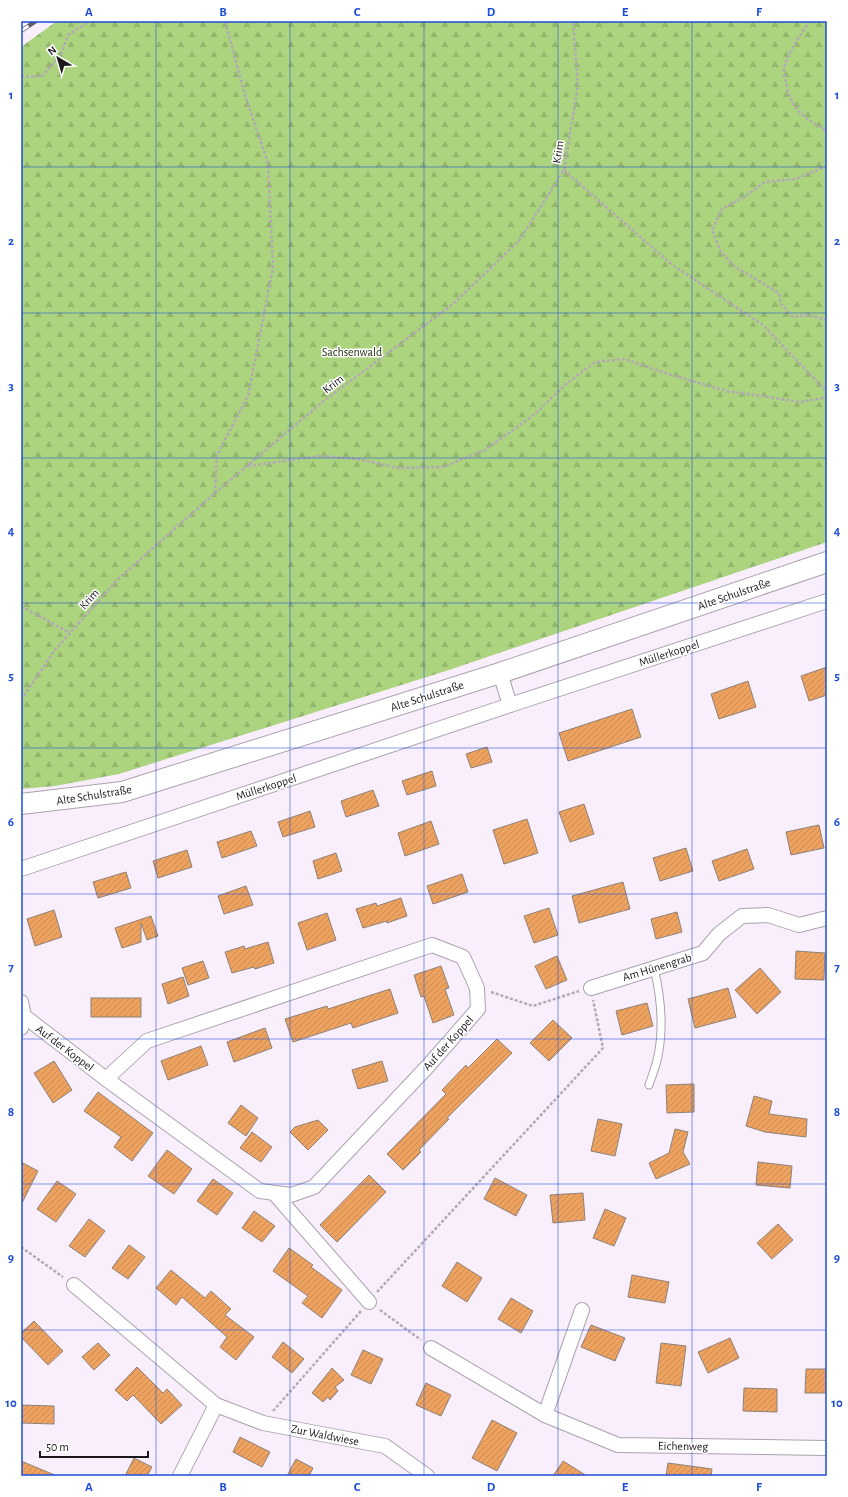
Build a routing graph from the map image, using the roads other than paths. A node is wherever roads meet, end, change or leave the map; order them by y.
1 (827, 562) edge
2 (827, 601) edge
3 (500, 673) junction
4 (510, 705) junction
5 (21, 804) edge
6 (21, 869) edge
7 (827, 918) edge
8 (654, 968) junction
9 (591, 988) road end
10 (21, 1002) edge
11 (23, 1022) edge
12 (106, 1079) junction
13 (648, 1085) dead end
14 (274, 1193) junction
15 (74, 1285) road end
16 (369, 1302) road end
17 (582, 1310) dead end
18 (431, 1348) road end
19 (216, 1405) junction
20 (545, 1415) junction
21 (827, 1448) edge
22 (180, 1476) edge
23 (427, 1476) edge

1 - 3 main road, Alte Schulstraße
2 - 4 street, Müllerkoppel
3 - 4 street
3 - 5 main road, Alte Schulstraße
4 - 6 street, Müllerkoppel
7 - 8 street, Am Hünengrab
8 - 9 street, Am Hünengrab
8 - 13 lane
10 - 11 street, Auf der Koppel
11 - 12 street, Auf der Koppel
12 - 14 street, Auf der Koppel
12 - 14 street, Auf der Koppel
14 - 16 street
15 - 19 street, Zur Waldwiese
17 - 20 street
18 - 20 street, Eichenweg
19 - 22 street
19 - 23 street, Zur Waldwiese
20 - 21 street, Eichenweg

